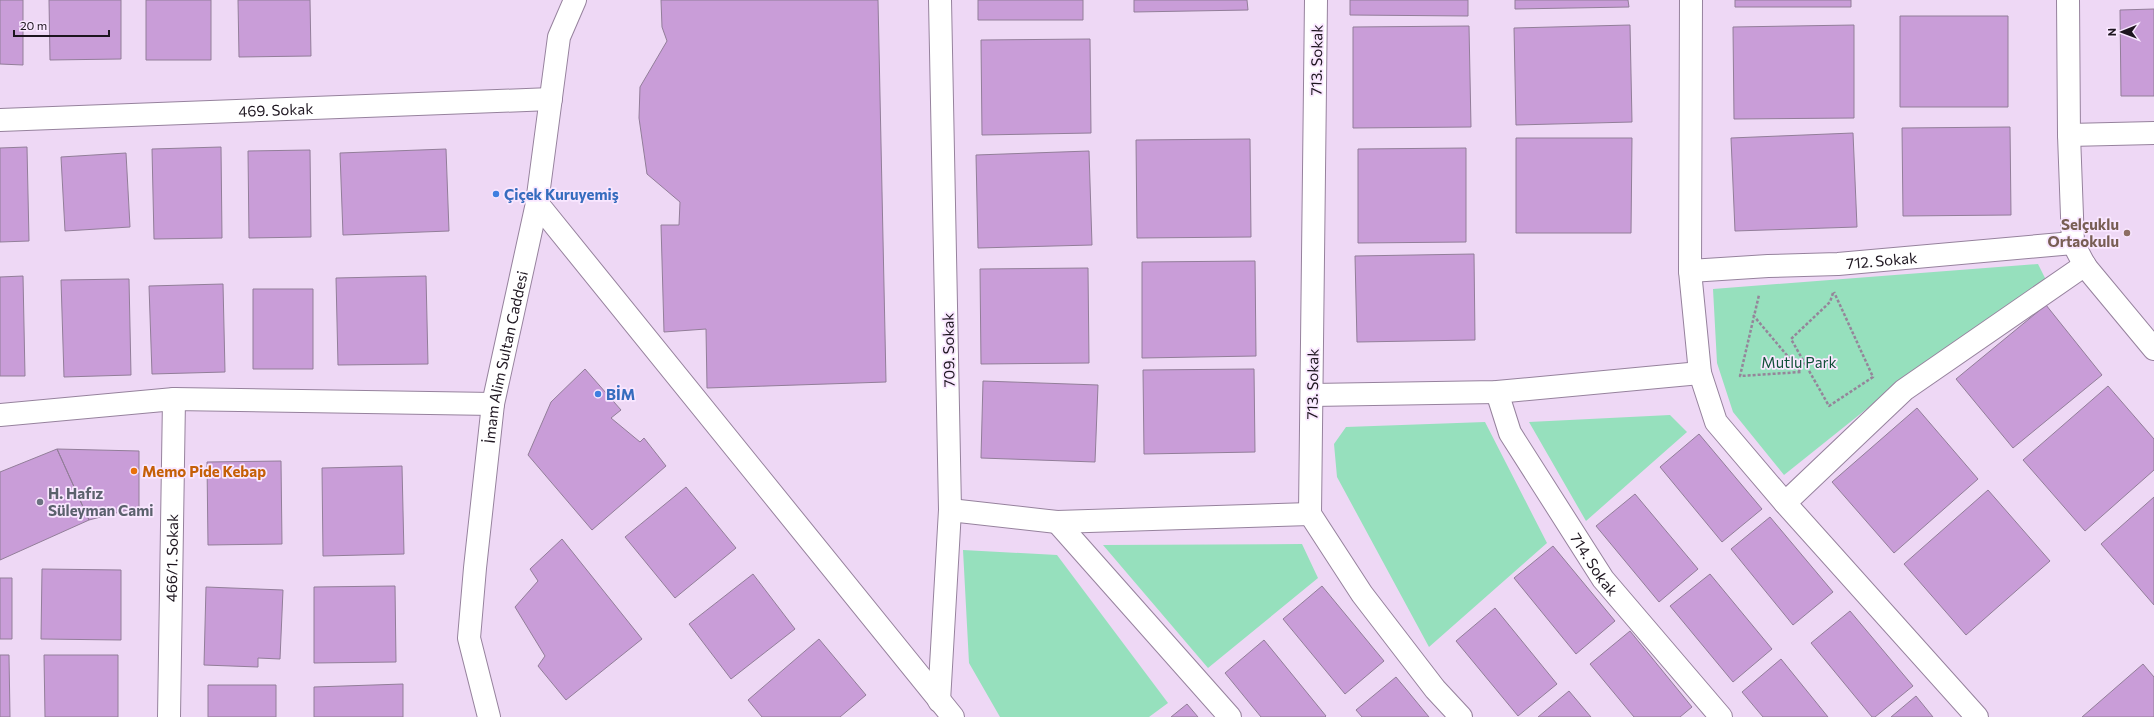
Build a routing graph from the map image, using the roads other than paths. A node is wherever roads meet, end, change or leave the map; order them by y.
1 (575, 0) edge
2 (940, 0) edge
3 (1316, 0) edge
4 (1691, 0) edge
5 (2068, 0) edge
6 (551, 99) junction
7 (0, 120) edge
8 (2154, 133) edge
9 (2069, 135) junction
10 (537, 203) junction
11 (2073, 243) junction
12 (2085, 265) junction
13 (1690, 272) junction
14 (2154, 349) edge
15 (1700, 373) junction
16 (1497, 392) junction
17 (1312, 395) junction
18 (174, 399) junction
19 (493, 404) junction
20 (0, 415) edge
21 (1785, 503) junction
22 (950, 510) junction
23 (1310, 514) junction
24 (1057, 522) junction
25 (939, 701) junction
26 (169, 717) edge
27 (489, 717) edge
28 (953, 717) edge
29 (1230, 717) edge
30 (1461, 717) edge
31 (1720, 717) edge
32 (1977, 717) edge

1 - 6 street, İmam Alim Sultan Caddesi
2 - 22 street, 709. Sokak
3 - 17 street, 713. Sokak
4 - 13 street
5 - 9 street
6 - 7 street, 469. Sokak
6 - 10 street, İmam Alim Sultan Caddesi
8 - 9 street
9 - 11 street
10 - 19 street, İmam Alim Sultan Caddesi
10 - 25 street
11 - 12 street
11 - 13 street, 712. Sokak
12 - 14 street
12 - 21 street
13 - 15 street
15 - 16 street
15 - 21 street
16 - 17 street
16 - 31 street, 714. Sokak
17 - 23 street, 713. Sokak
18 - 19 street
18 - 20 street
18 - 26 street, 466/1. Sokak
19 - 27 street, İmam Alim Sultan Caddesi
21 - 32 street
22 - 24 street
22 - 25 street, 709. Sokak
23 - 24 street
23 - 30 street
24 - 29 street
25 - 28 street

